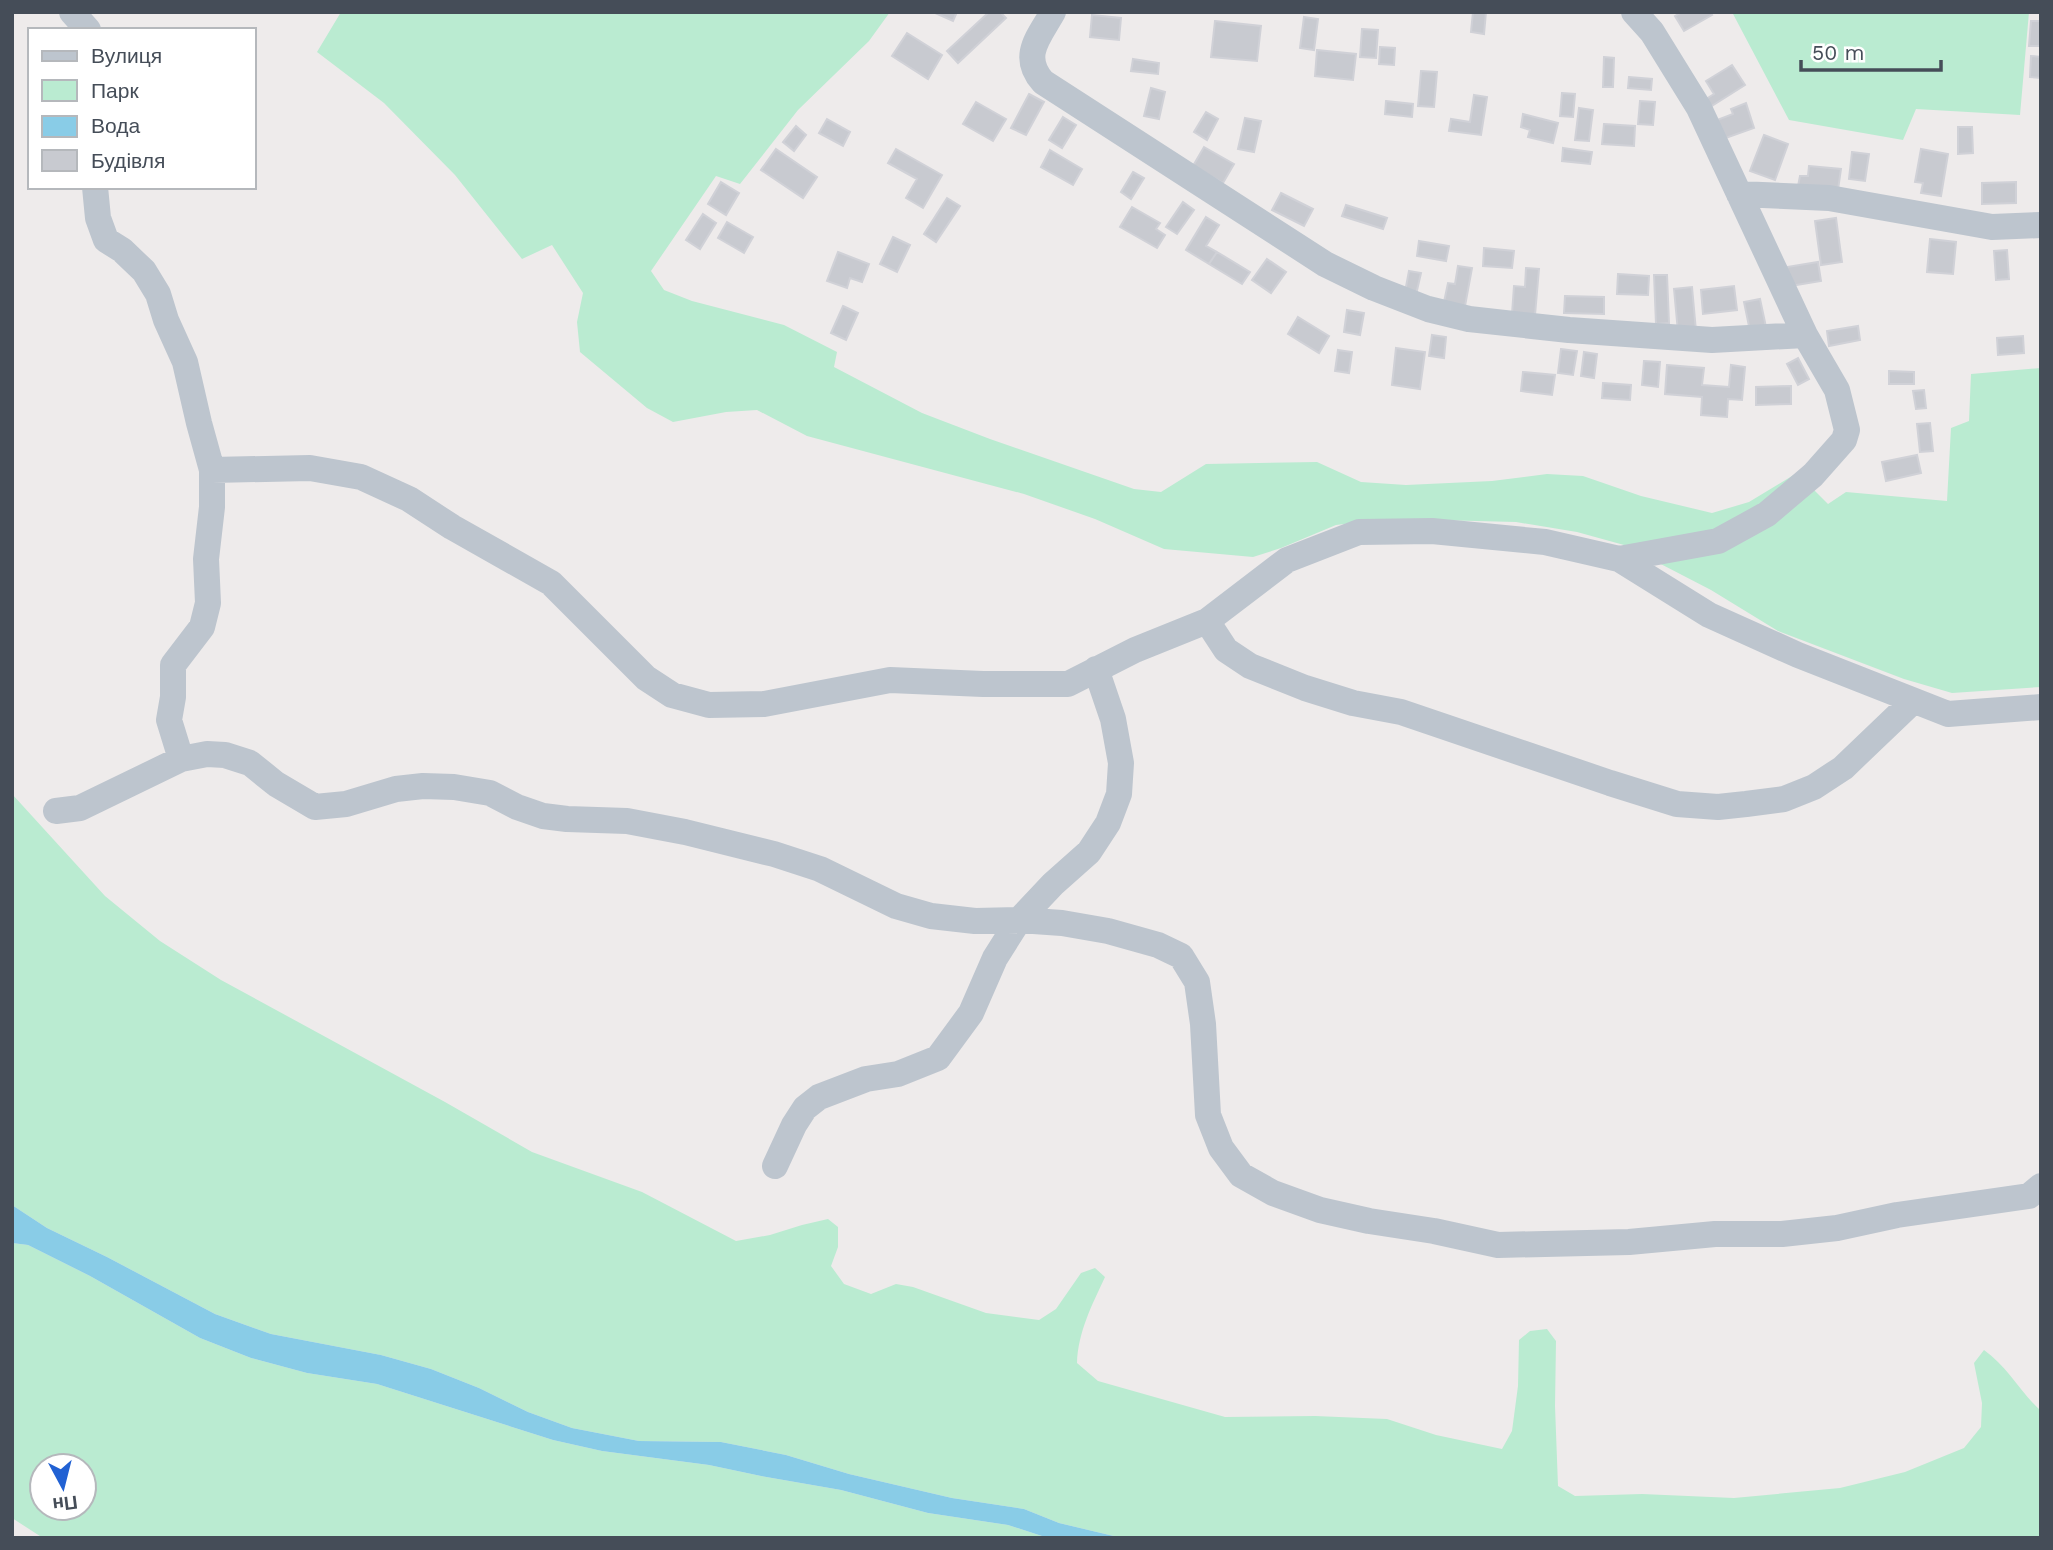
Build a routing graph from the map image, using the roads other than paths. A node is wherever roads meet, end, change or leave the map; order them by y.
1 (72, 12) edge
2 (1053, 12) edge
3 (1634, 12) edge
4 (86, 28) edge
5 (95, 189) edge
6 (1739, 194) junction
7 (2041, 225) edge
8 (1805, 335) junction
9 (212, 470) junction
10 (1619, 559) junction
11 (1207, 621) junction
12 (1096, 669) junction
13 (1913, 701) junction
14 (2041, 707) edge
15 (181, 759) junction
16 (57, 811) dead end
17 (1019, 920) junction
18 (775, 1166) dead end
19 (2041, 1186) edge

1 - 4 street
2 - 8 street
3 - 6 street
5 - 9 street
6 - 7 street
6 - 8 street
8 - 10 street
9 - 12 street
9 - 15 street
10 - 11 street
10 - 13 street
11 - 12 street
11 - 13 street
12 - 17 street
13 - 14 street
15 - 16 street
15 - 17 street
17 - 18 street
17 - 19 street

